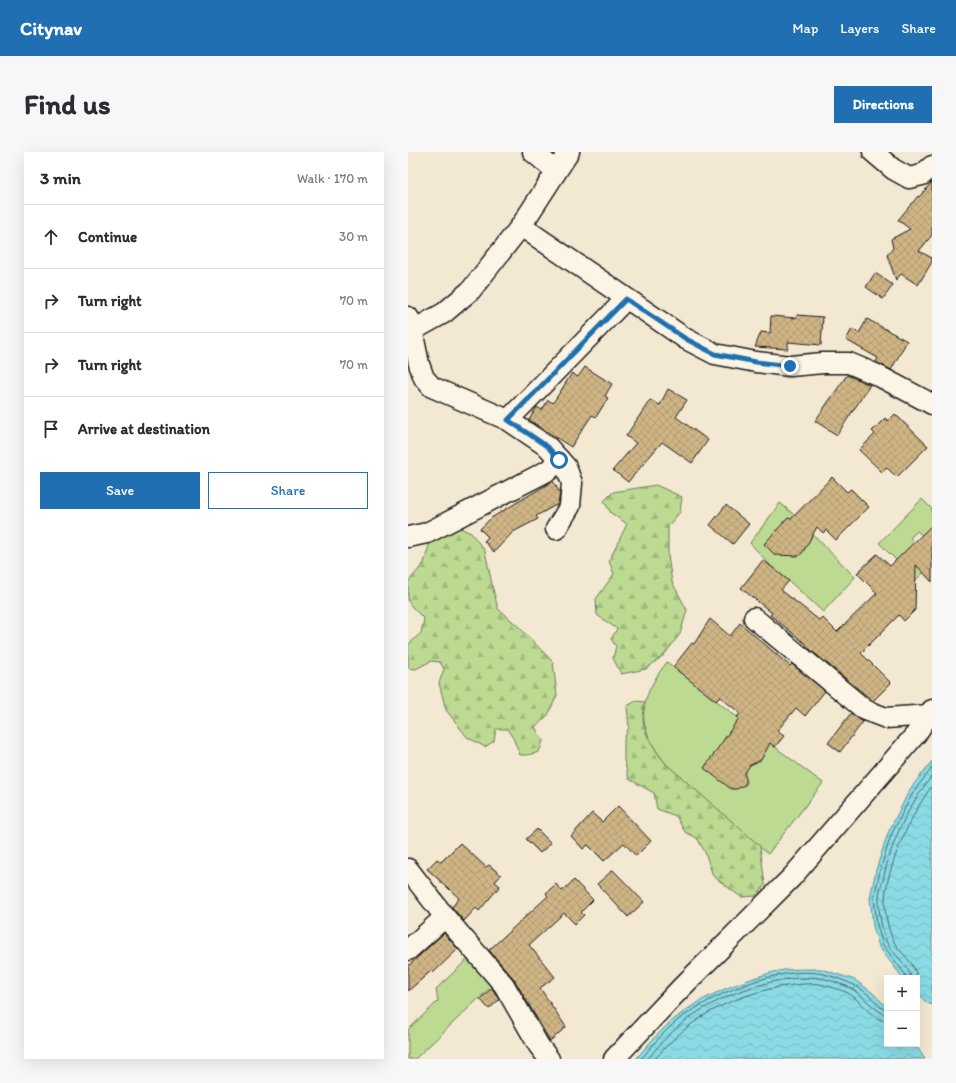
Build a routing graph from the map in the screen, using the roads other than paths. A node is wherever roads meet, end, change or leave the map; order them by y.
1 (533, 152) edge
2 (570, 152) edge
3 (873, 152) edge
4 (932, 166) edge
5 (556, 171) junction
6 (521, 226) junction
7 (626, 299) junction
8 (409, 327) edge
9 (932, 404) edge
10 (508, 420) junction
11 (559, 460) junction
12 (556, 529) dead end
13 (408, 537) edge
14 (754, 618) dead end
15 (930, 712) edge
16 (408, 869) edge
17 (445, 917) junction
18 (408, 950) edge
19 (549, 1059) edge
20 (614, 1059) edge

1 - 5 street
2 - 5 street
3 - 4 street
5 - 6 street
6 - 7 street
6 - 8 street
7 - 9 street
7 - 10 street
8 - 10 street
10 - 11 street
11 - 12 street
11 - 13 street
14 - 15 street
15 - 20 street
16 - 17 street
17 - 18 street
17 - 19 street

